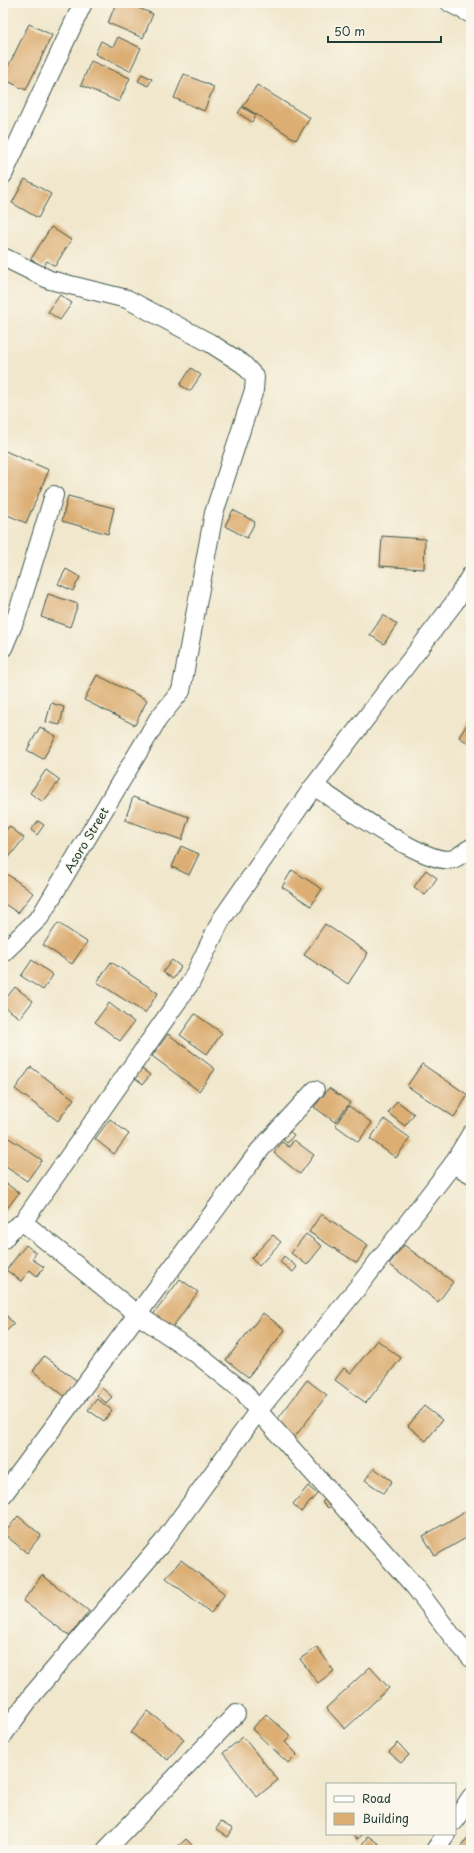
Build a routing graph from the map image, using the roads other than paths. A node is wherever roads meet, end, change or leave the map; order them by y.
1 (83, 3) edge
2 (450, 3) edge
3 (471, 14) edge
4 (3, 175) edge
5 (3, 257) edge
6 (54, 495) dead end
7 (471, 575) edge
8 (3, 648) edge
9 (314, 786) junction
10 (471, 848) edge
11 (3, 953) edge
12 (315, 1090) dead end
13 (471, 1134) edge
14 (453, 1164) junction
15 (471, 1174) edge
16 (23, 1222) junction
17 (3, 1240) edge
18 (138, 1315) junction
19 (258, 1411) junction
20 (3, 1495) edge
21 (471, 1658) edge
22 (236, 1714) dead end
23 (3, 1735) edge
24 (471, 1797) edge
25 (456, 1820) edge
26 (445, 1835) edge
27 (106, 1850) edge
28 (435, 1850) edge

1 - 4 street
2 - 3 street
5 - 11 street, Asoro Street
6 - 8 street
7 - 9 street
9 - 10 street
9 - 16 street
12 - 18 street
13 - 14 street
14 - 15 street
14 - 19 street
16 - 17 street
16 - 18 street
18 - 19 street
18 - 20 street
19 - 21 street
19 - 23 street
22 - 27 street
24 - 25 street
26 - 28 street

